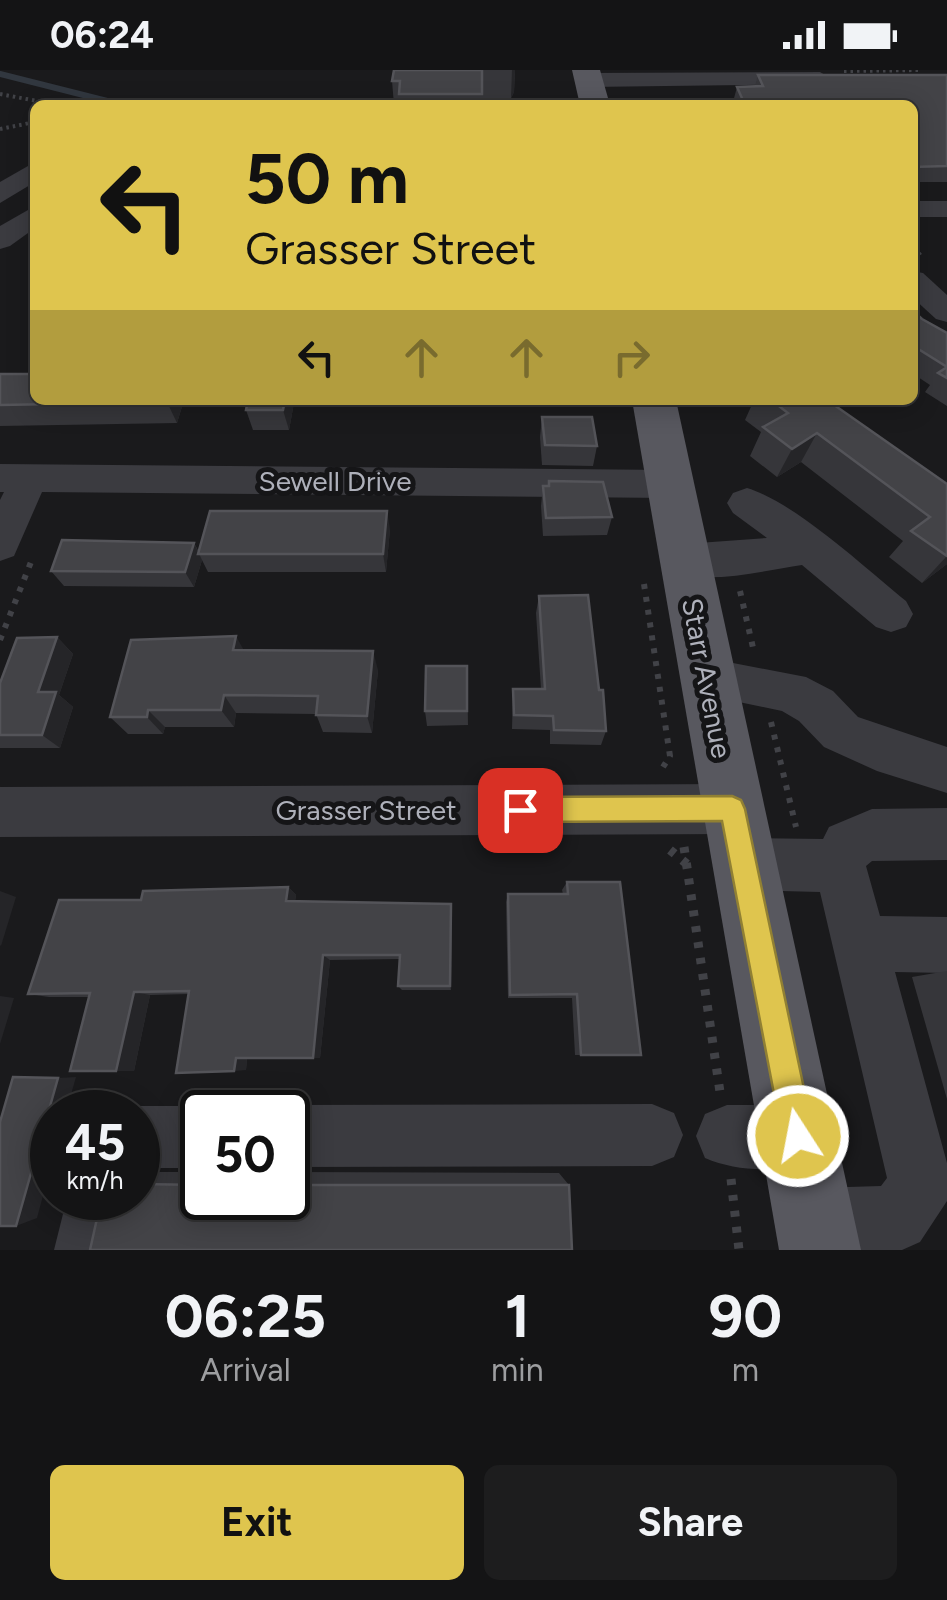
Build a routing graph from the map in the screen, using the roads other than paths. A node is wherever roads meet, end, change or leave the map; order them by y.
1 (847, 79) edge
2 (590, 85) edge
3 (30, 174) edge
4 (0, 195) edge
5 (0, 204) edge
6 (918, 209) edge
7 (947, 209) edge
8 (30, 213) edge
9 (30, 218) edge
10 (0, 240) edge
11 (918, 285) edge
12 (947, 312) edge
13 (655, 405) edge
14 (14, 478) edge
15 (669, 484) junction
16 (748, 504) dead end
17 (18, 548) edge
18 (810, 548) junction
19 (663, 568) junction
20 (890, 614) dead end
21 (707, 678) junction
22 (947, 770) edge
23 (695, 804) junction
24 (0, 812) edge
25 (947, 834) edge
26 (840, 866) junction
27 (859, 944) junction
28 (947, 945) edge
29 (310, 1136) edge
30 (652, 1136) dead end
31 (727, 1136) road end
32 (798, 1136) junction
33 (95, 1220) edge
34 (818, 1236) edge
35 (88, 1250) edge

1 - 2 street
3 - 4 street
5 - 8 street
6 - 7 street
9 - 10 street
11 - 12 street
13 - 15 main road, Starr Avenue
14 - 15 street, Sewell Drive
14 - 17 street
15 - 19 main road, Starr Avenue
16 - 18 street
18 - 19 street
18 - 20 street
19 - 21 main road, Starr Avenue
21 - 22 street
21 - 23 main road, Starr Avenue
23 - 24 street, Grasser Street
23 - 26 street, Grasser Street
23 - 32 main road, Starr Avenue
25 - 26 street
26 - 27 street
27 - 28 street
27 - 34 street
29 - 30 street
31 - 32 street
32 - 34 main road, Starr Avenue
33 - 35 street

